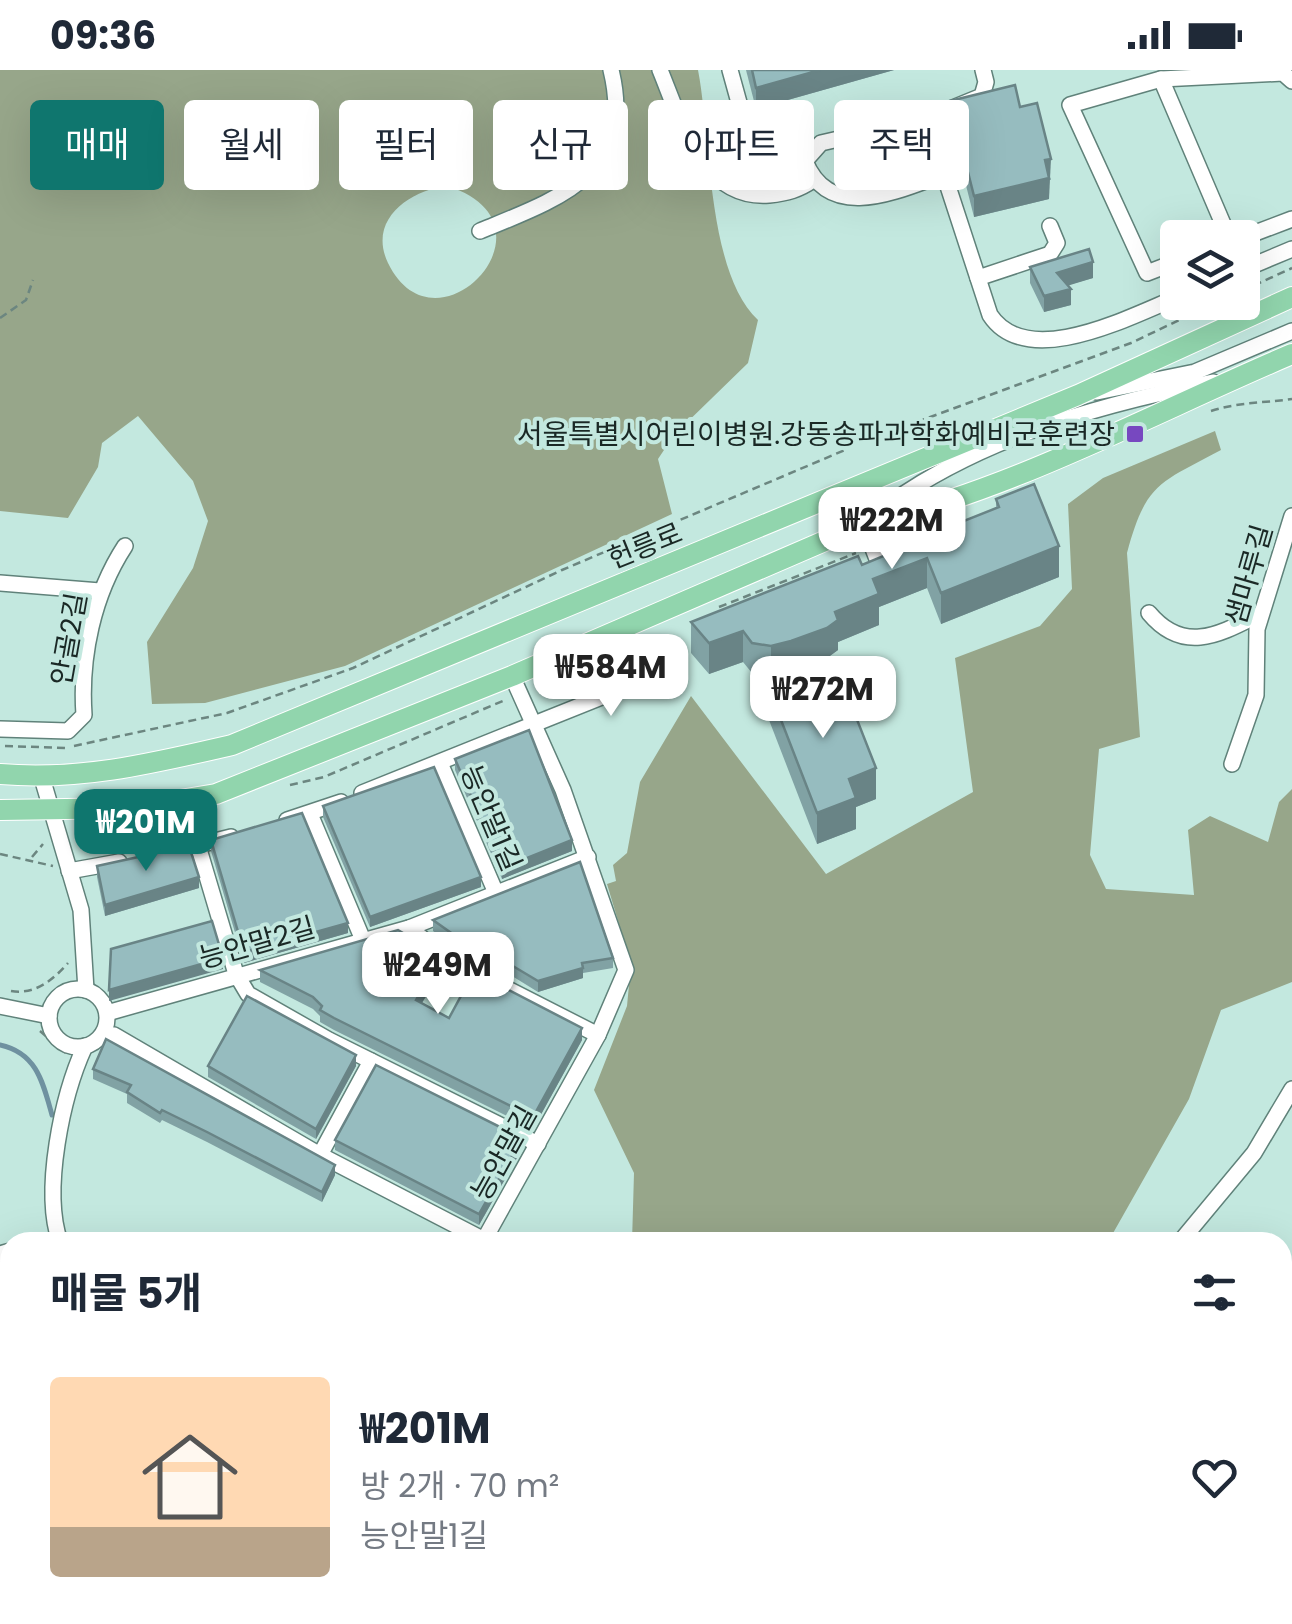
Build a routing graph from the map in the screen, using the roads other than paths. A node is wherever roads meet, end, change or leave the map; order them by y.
1 (610, 70) edge
2 (660, 70) edge
3 (730, 70) edge
4 (983, 70) edge
5 (1162, 79) junction
6 (1292, 81) edge
7 (674, 100) edge
8 (738, 100) edge
9 (969, 101) edge
10 (814, 181) edge
11 (733, 190) edge
12 (799, 190) edge
13 (888, 190) edge
14 (949, 190) edge
15 (1292, 219) edge
16 (1222, 220) edge
17 (1050, 226) dead end
18 (480, 231) dead end
19 (1260, 231) edge
20 (1292, 249) edge
21 (1260, 262) edge
22 (1160, 268) edge
23 (978, 278) junction
24 (1292, 297) edge
25 (1160, 304) edge
26 (1292, 331) edge
27 (1292, 354) edge
28 (1238, 377) junction
29 (1078, 395) junction
30 (850, 491) junction
31 (1292, 516) edge
32 (864, 524) junction
33 (125, 546) dead end
34 (882, 572) edge
35 (0, 584) edge
36 (100, 591) junction
37 (1149, 613) dead end
38 (1260, 614) junction
39 (669, 670) dead end
40 (512, 676) junction
41 (536, 726) junction
42 (0, 729) edge
43 (440, 762) junction
44 (1232, 764) dead end
45 (0, 774) edge
46 (42, 778) junction
47 (0, 810) edge
48 (51, 812) junction
49 (310, 814) junction
50 (269, 826) edge
51 (251, 831) edge
52 (198, 846) junction
53 (156, 855) edge
54 (588, 856) junction
55 (139, 858) edge
56 (69, 871) junction
57 (496, 893) junction
58 (409, 928) junction
59 (363, 940) junction
60 (236, 974) junction
61 (86, 990) junction
62 (0, 1006) edge
63 (107, 1013) junction
64 (43, 1020) junction
65 (103, 1034) junction
66 (598, 1035) junction
67 (84, 1046) junction
68 (371, 1061) junction
69 (1292, 1089) edge
70 (538, 1144) junction
71 (320, 1155) junction
72 (56, 1232) edge
73 (469, 1232) edge
74 (488, 1232) edge
75 (1188, 1232) edge

1 - 18 street
2 - 7 street
3 - 8 street
4 - 9 street
5 - 6 street
5 - 16 street
5 - 22 street
10 - 13 street
11 - 12 street
14 - 23 street
15 - 19 street
17 - 23 street
20 - 21 street
23 - 25 street
24 - 29 main road, 헌릉로
26 - 29 street
27 - 28 main road
28 - 32 main road
28 - 32 street
29 - 30 main road, 헌릉로
30 - 32 street
30 - 46 main road, 헌릉로
31 - 38 street, 샘마루길
32 - 34 street
32 - 40 main road
33 - 36 street, 안골2길
35 - 36 street
36 - 42 street, 안골2길
37 - 38 street
38 - 44 street, 샘마루길
39 - 41 street
40 - 41 street, 능안말길
40 - 48 main road
41 - 43 street, 능안말1길
41 - 54 street, 능안말길
43 - 49 street, 능안말1길
43 - 57 street, 능안말1길
45 - 46 main road, 헌릉로
46 - 48 street
47 - 48 main road
48 - 56 street
49 - 50 street, 능안말1길
49 - 59 street
51 - 52 street
52 - 53 street
52 - 60 street
54 - 57 street, 능안말2길
54 - 66 street, 능안말길
55 - 56 street
56 - 61 street
57 - 58 street, 능안말2길
58 - 59 street, 능안말2길
58 - 66 street
59 - 60 street, 능안말2길
60 - 63 street, 능안말2길
60 - 68 street
61 - 63 street
61 - 64 street
62 - 64 street
63 - 65 street
64 - 67 street
65 - 67 street
65 - 71 street, 능안말길
66 - 70 street, 능안말길
67 - 72 street
68 - 70 street
68 - 71 street
69 - 75 street
70 - 74 street, 능안말길
71 - 73 street, 능안말길

